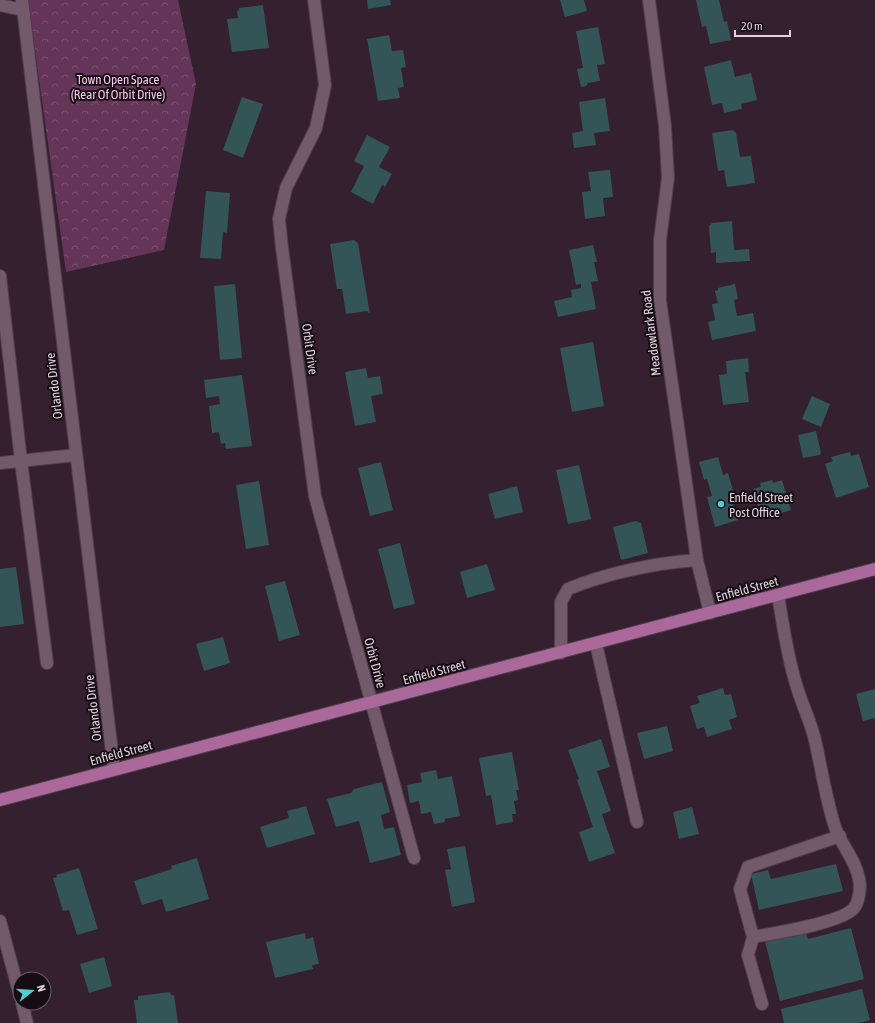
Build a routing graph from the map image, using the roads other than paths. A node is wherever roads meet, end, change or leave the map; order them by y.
1 (314, 0) edge
2 (649, 0) edge
3 (0, 5) edge
4 (23, 5) edge
5 (0, 276) edge
6 (76, 455) junction
7 (21, 461) junction
8 (0, 463) edge
9 (697, 560) junction
10 (875, 569) edge
11 (778, 595) junction
12 (710, 613) junction
13 (596, 644) junction
14 (561, 653) junction
15 (47, 664) dead end
16 (372, 703) junction
17 (114, 769) junction
18 (0, 800) edge
19 (637, 822) dead end
20 (840, 836) junction
21 (414, 858) dead end
22 (0, 921) edge
23 (753, 937) junction
24 (13, 971) edge
25 (762, 1004) dead end
26 (24, 1011) edge
27 (27, 1023) edge

1 - 16 street, Orbit Drive
2 - 9 street, Meadowlark Road
3 - 4 street
4 - 6 street, Orlando Drive
5 - 7 street
6 - 7 street
6 - 17 street, Orlando Drive
7 - 8 street
7 - 15 street
9 - 12 street, Meadowlark Road
9 - 14 street
10 - 11 main road, Enfield Street
11 - 12 main road, Enfield Street
11 - 20 street
12 - 13 main road, Enfield Street
13 - 14 main road, Enfield Street
13 - 19 street
14 - 16 main road, Enfield Street
16 - 17 main road, Enfield Street
16 - 21 street, Orbit Drive
17 - 18 main road, Enfield Street
20 - 23 street
20 - 23 street
22 - 24 street
23 - 25 street
26 - 27 street

